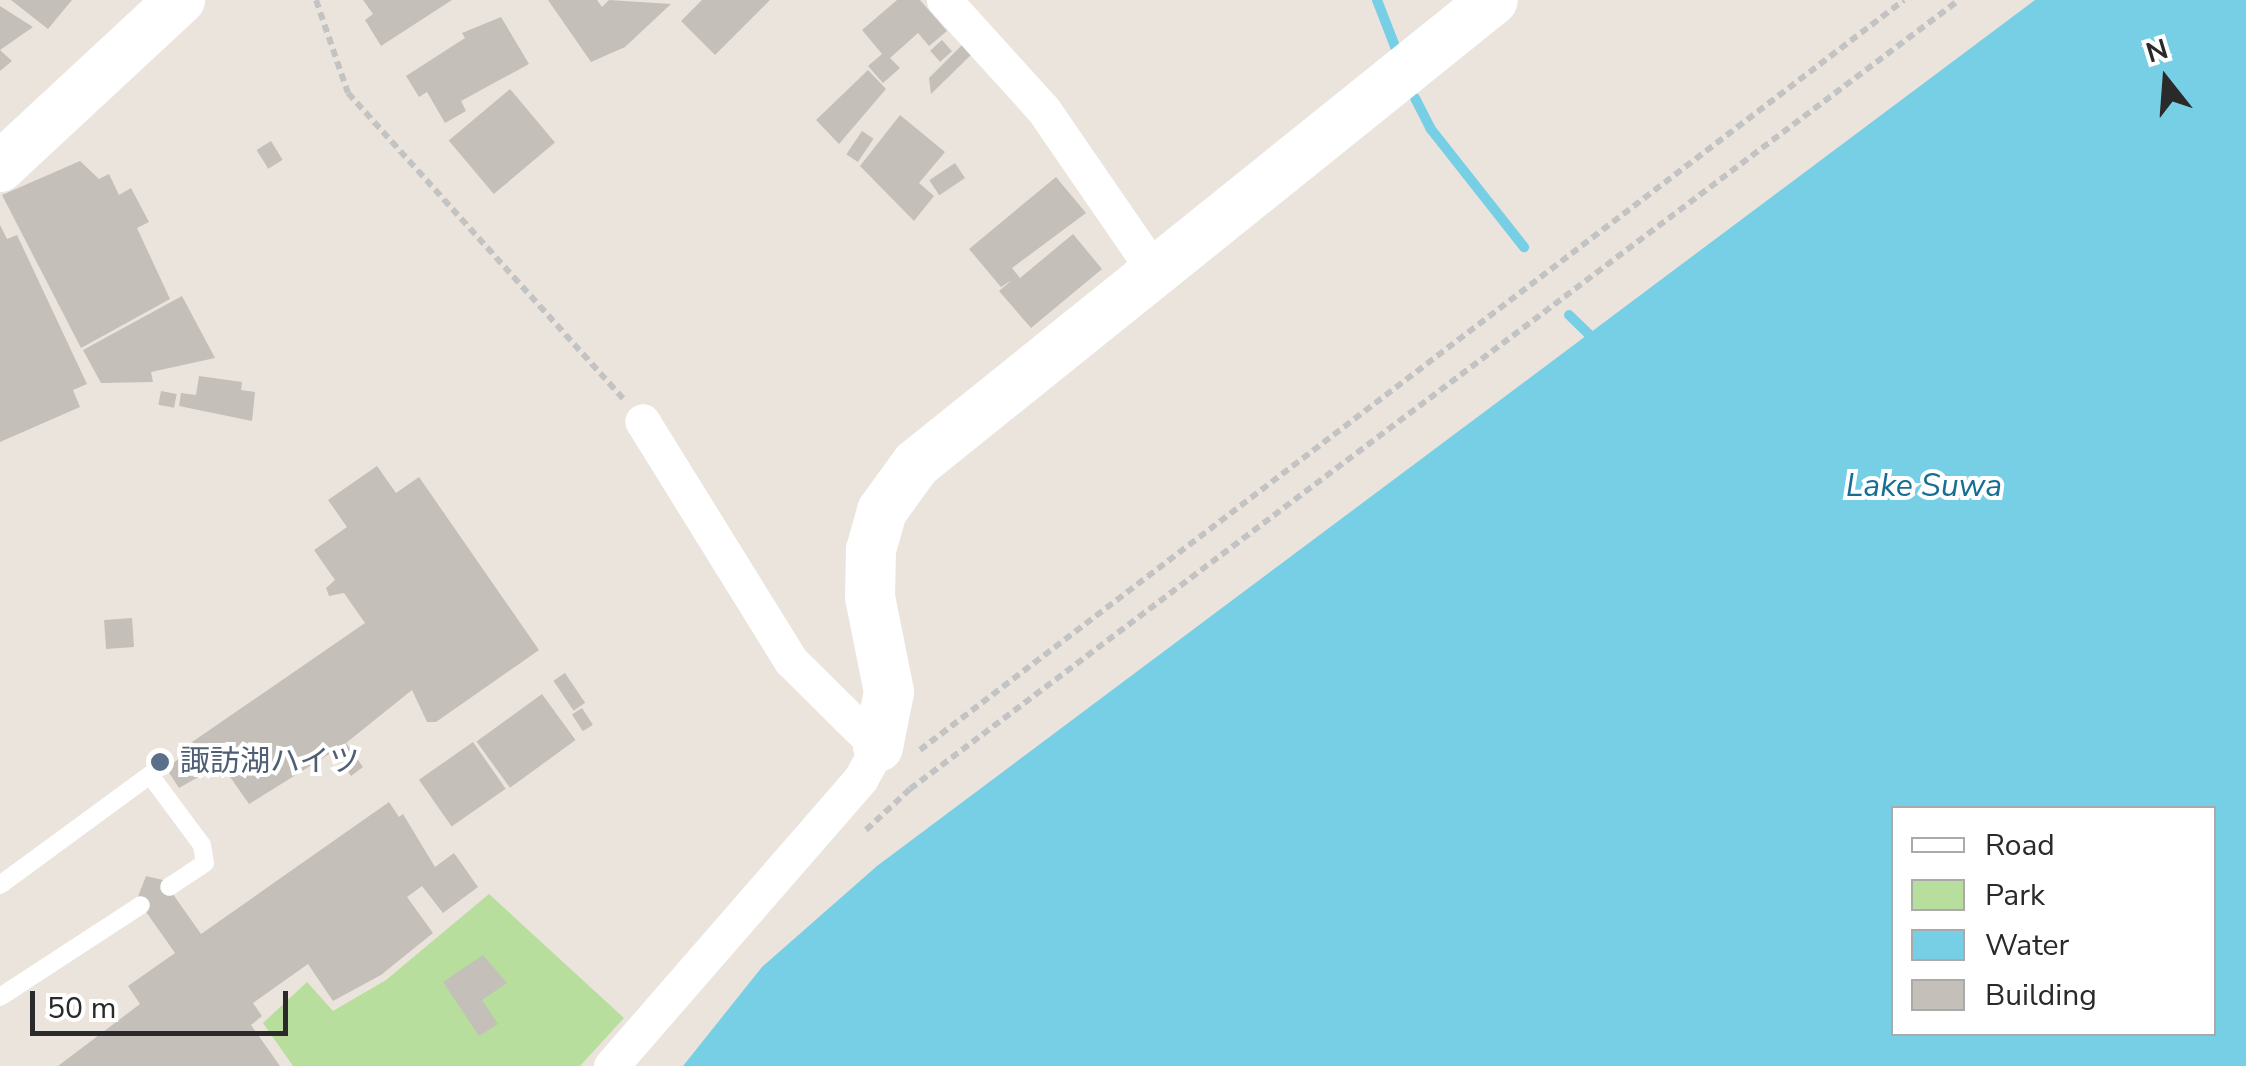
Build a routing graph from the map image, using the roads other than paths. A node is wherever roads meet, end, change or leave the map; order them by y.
1 (180, 0) edge
2 (944, 0) edge
3 (1493, 0) edge
4 (0, 167) edge
5 (1146, 259) dead end
6 (642, 421) road end
7 (878, 747) junction
8 (0, 885) edge
9 (169, 888) dead end
10 (141, 905) dead end
11 (0, 997) edge
12 (611, 1066) edge

1 - 4 street
2 - 5 street
3 - 7 street
6 - 7 street
7 - 12 street
8 - 9 lane
10 - 11 lane

